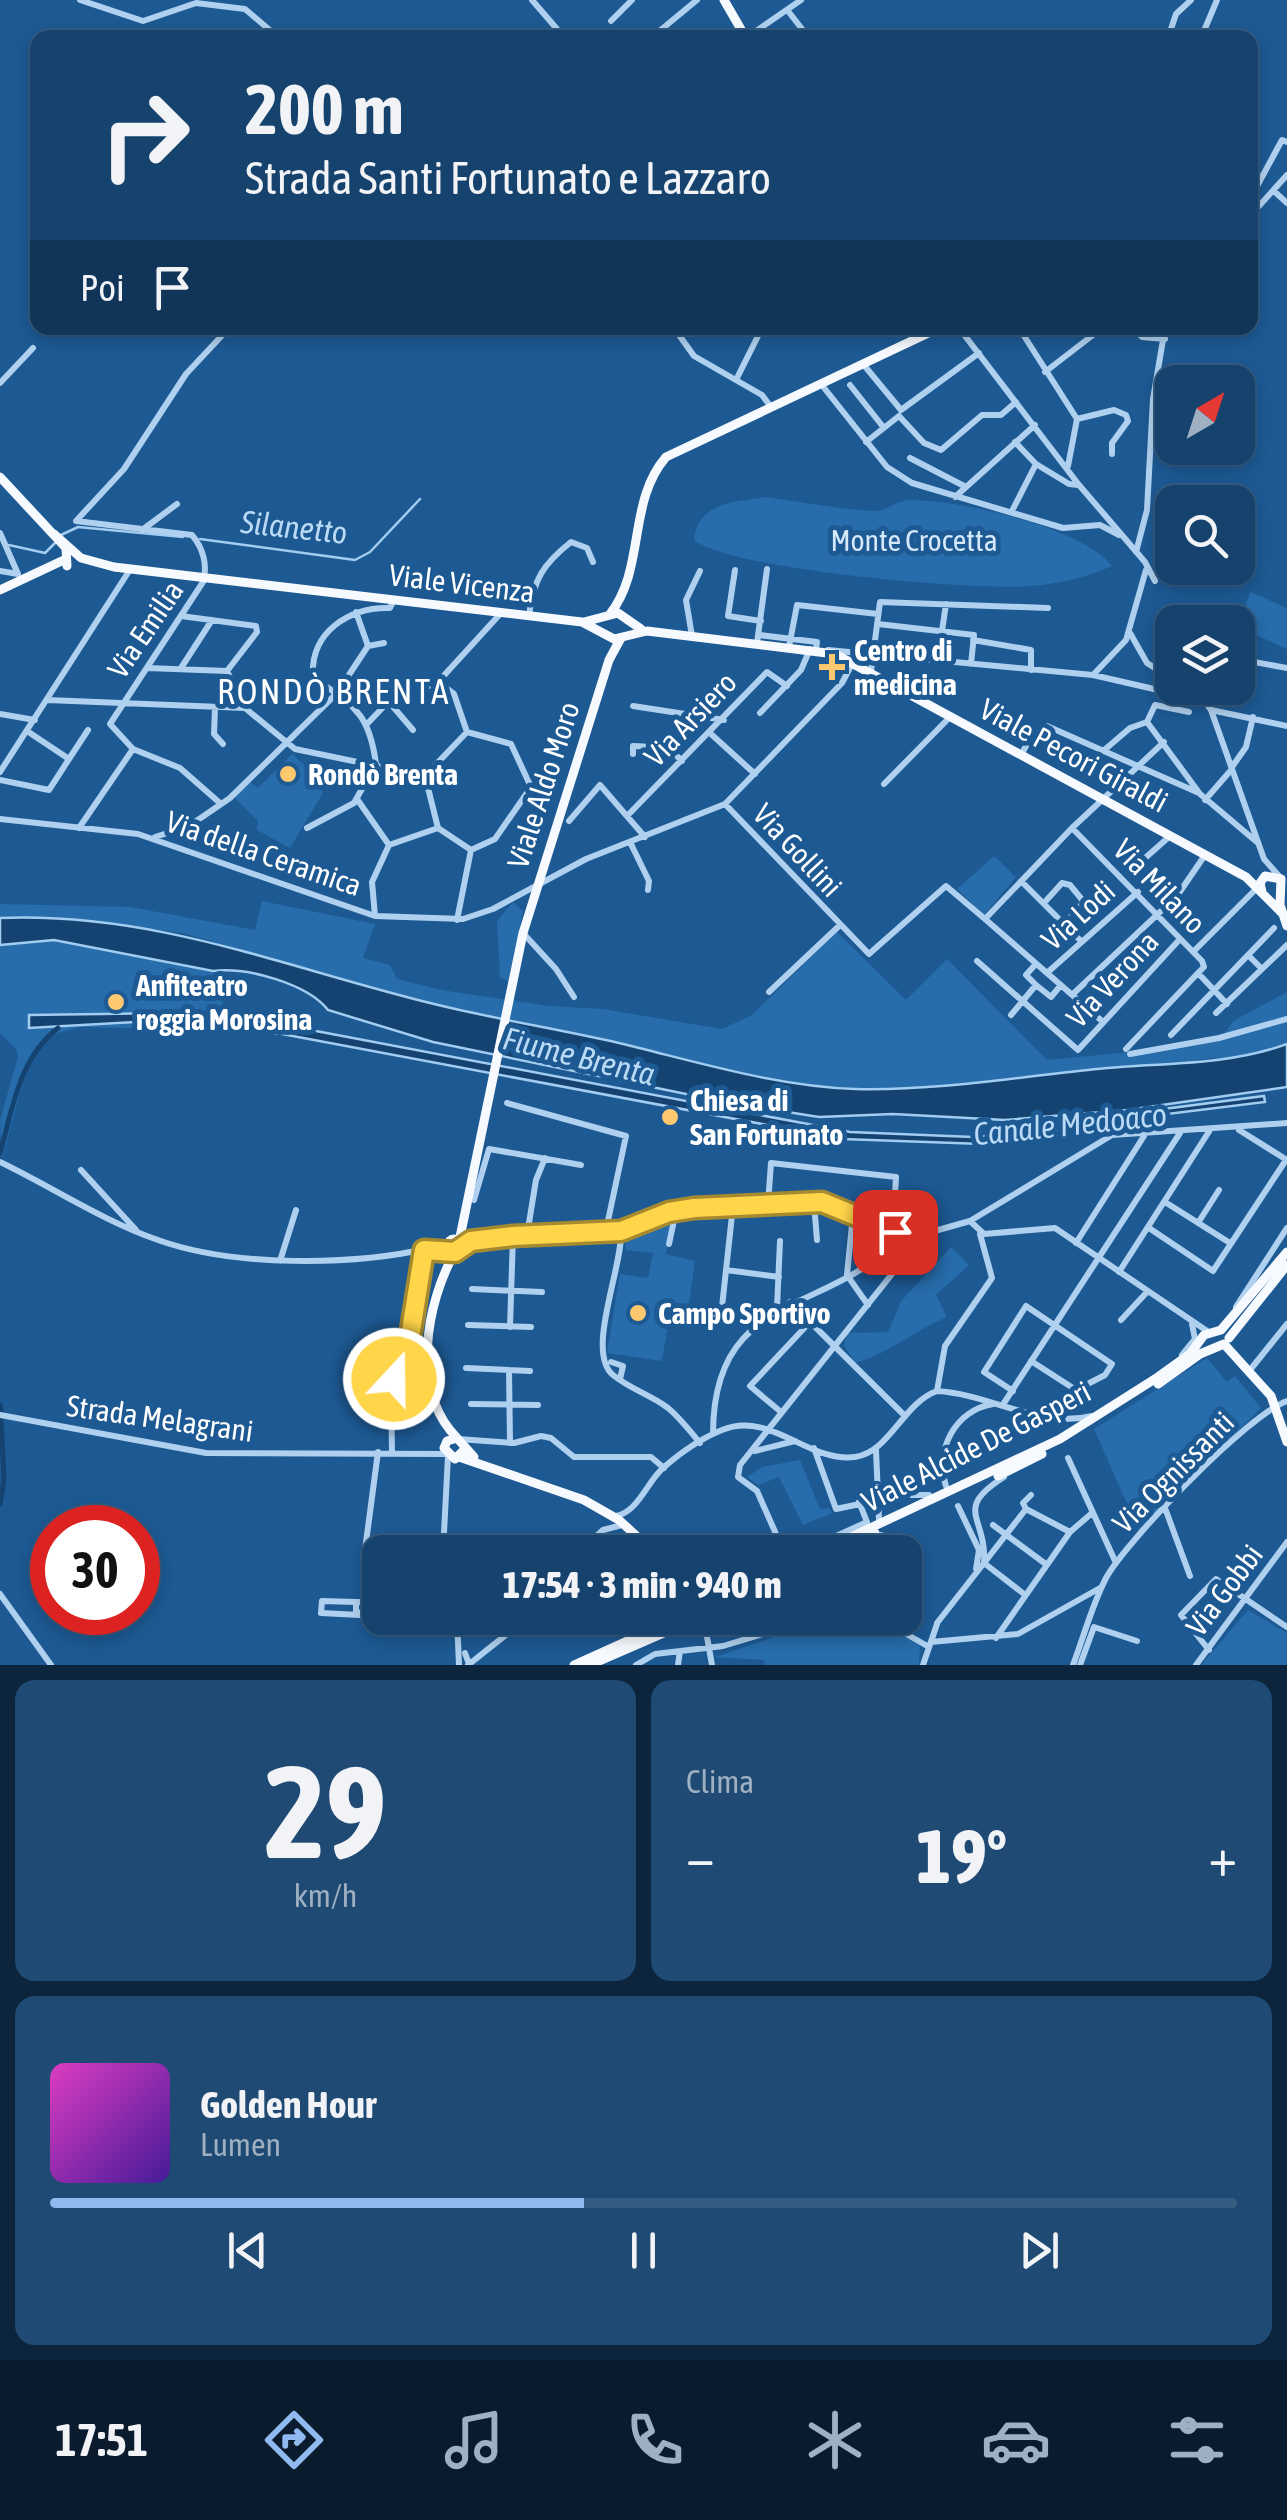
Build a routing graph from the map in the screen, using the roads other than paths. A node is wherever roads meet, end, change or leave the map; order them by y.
1 (80, 0) edge
2 (532, 0) edge
3 (632, 0) edge
4 (697, 0) edge
5 (724, 0) edge
6 (802, 0) edge
7 (1191, 0) edge
8 (1217, 0) edge
9 (788, 11) junction
10 (612, 21) dead end
11 (557, 29) dead end
12 (270, 30) edge
13 (660, 30) edge
14 (741, 30) edge
15 (758, 30) edge
16 (803, 30) edge
17 (1171, 30) edge
18 (1204, 30) edge
19 (1287, 142) edge
20 (1287, 175) edge
21 (1258, 184) edge
22 (1275, 192) junction
23 (1287, 203) edge
24 (1258, 208) edge
25 (222, 335) edge
26 (680, 335) edge
27 (757, 335) edge
28 (917, 335) edge
29 (964, 335) edge
30 (1023, 335) edge
31 (1093, 335) edge
32 (1139, 335) edge
33 (1164, 335) edge
34 (1164, 339) junction
35 (34, 348) dead end
36 (979, 353) junction
37 (862, 364) junction
38 (1045, 372) junction
39 (736, 380) junction
40 (0, 383) edge
41 (820, 383) junction
42 (850, 385) dead end
43 (1017, 402) junction
44 (772, 408) junction
45 (900, 413) junction
46 (1077, 419) junction
47 (1035, 425) junction
48 (884, 428) junction
49 (866, 442) junction
50 (1016, 442) junction
51 (1112, 454) dead end
52 (910, 458) dead end
53 (1036, 464) junction
54 (1068, 468) junction
55 (0, 477) edge
56 (1079, 485) junction
57 (966, 487) junction
58 (956, 498) junction
59 (177, 504) dead end
60 (1012, 510) junction
61 (142, 530) junction
62 (1119, 535) junction
63 (3, 540) edge
64 (1133, 550) junction
65 (73, 560) junction
66 (593, 562) dead end
67 (131, 568) junction
68 (735, 570) dead end
69 (767, 570) dead end
70 (1146, 570) junction
71 (0, 571) edge
72 (700, 571) dead end
73 (20, 576) junction
74 (205, 578) junction
75 (1155, 581) dead end
76 (0, 590) edge
77 (624, 592) junction
78 (394, 600) junction
79 (946, 604) junction
80 (1048, 608) dead end
81 (356, 612) junction
82 (501, 612) junction
83 (878, 614) junction
84 (181, 616) junction
85 (529, 616) junction
86 (608, 616) junction
87 (626, 618) junction
88 (213, 619) junction
89 (761, 621) junction
90 (582, 622) junction
91 (878, 624) junction
92 (647, 631) junction
93 (942, 631) junction
94 (1130, 632) junction
95 (606, 634) junction
96 (692, 636) junction
97 (623, 637) junction
98 (758, 639) junction
99 (973, 640) junction
100 (384, 642) dead end
101 (790, 642) junction
102 (1124, 644) junction
103 (368, 646) junction
104 (1135, 648) junction
105 (816, 650) junction
106 (612, 653) junction
107 (863, 653) junction
108 (874, 654) junction
109 (852, 661) junction
110 (1255, 661) edge
111 (970, 664) junction
112 (146, 668) junction
113 (1155, 668) edge
114 (1287, 668) edge
115 (180, 669) junction
116 (1031, 670) junction
117 (870, 671) junction
118 (227, 672) junction
119 (1093, 675) junction
120 (438, 682) junction
121 (1155, 685) edge
122 (787, 686) junction
123 (337, 693) junction
124 (48, 700) junction
125 (389, 702) junction
126 (122, 704) junction
127 (1209, 705) edge
128 (633, 706) dead end
129 (215, 708) junction
130 (245, 708) junction
131 (1212, 710) junction
132 (1188, 712) dead end
133 (760, 713) dead end
134 (0, 714) edge
135 (951, 717) junction
136 (1253, 717) junction
137 (35, 720) junction
138 (724, 720) junction
139 (1147, 722) junction
140 (368, 723) junction
141 (1287, 726) edge
142 (88, 730) dead end
143 (413, 730) dead end
144 (27, 731) junction
145 (467, 732) junction
146 (711, 734) junction
147 (285, 741) junction
148 (1164, 742) junction
149 (222, 744) dead end
150 (133, 750) junction
151 (1102, 752) junction
152 (632, 754) dead end
153 (1021, 755) junction
154 (69, 759) junction
155 (682, 761) junction
156 (376, 764) junction
157 (1138, 766) junction
158 (1232, 768) junction
159 (0, 772) edge
160 (755, 774) junction
161 (426, 776) junction
162 (0, 780) edge
163 (884, 784) dead end
164 (1202, 797) junction
165 (1103, 799) junction
166 (356, 800) junction
167 (222, 804) junction
168 (725, 804) junction
169 (628, 815) junction
170 (0, 819) edge
171 (569, 821) dead end
172 (307, 828) dead end
173 (438, 828) junction
174 (1072, 828) junction
175 (78, 829) junction
176 (1170, 836) junction
177 (644, 837) junction
178 (153, 838) junction
179 (630, 842) junction
180 (1258, 843) junction
181 (388, 845) junction
182 (471, 850) junction
183 (1205, 854) junction
184 (1264, 859) junction
185 (1135, 867) dead end
186 (542, 868) junction
187 (558, 874) junction
188 (1021, 880) junction
189 (538, 882) junction
190 (1283, 885) edge
191 (1263, 887) junction
192 (648, 890) dead end
193 (1138, 892) junction
194 (508, 900) junction
195 (1044, 903) junction
196 (531, 904) junction
197 (1282, 912) junction
198 (1156, 915) junction
199 (375, 916) junction
200 (985, 919) junction
201 (456, 920) junction
202 (1064, 924) junction
203 (839, 926) junction
204 (1287, 926) edge
205 (1274, 928) dead end
206 (523, 933) junction
207 (1180, 939) junction
208 (1081, 942) junction
209 (1287, 945) edge
210 (1193, 952) junction
211 (1248, 955) junction
212 (977, 961) dead end
213 (1034, 966) dead end
214 (1262, 969) junction
215 (1048, 972) junction
216 (1200, 974) junction
217 (1036, 985) junction
218 (1061, 985) junction
219 (1214, 989) junction
220 (769, 992) dead end
221 (1072, 994) junction
222 (574, 998) dead end
223 (1022, 1001) junction
224 (1227, 1004) junction
225 (1216, 1013) dead end
226 (1011, 1015) dead end
227 (1287, 1019) edge
228 (1102, 1022) junction
229 (1171, 1034) dead end
230 (507, 1103) dead end
231 (1287, 1123) edge
232 (1238, 1129) junction
233 (1210, 1130) junction
234 (1180, 1133) junction
235 (1144, 1134) junction
236 (546, 1158) junction
237 (1286, 1160) edge
238 (0, 1162) edge
239 (581, 1165) dead end
240 (81, 1170) dead end
241 (1219, 1190) dead end
242 (474, 1200) dead end
243 (814, 1202) junction
244 (1166, 1202) junction
245 (768, 1204) junction
246 (733, 1206) junction
247 (463, 1209) junction
248 (296, 1210) dead end
249 (676, 1210) junction
250 (853, 1215) junction
251 (970, 1221) junction
252 (1198, 1223) junction
253 (1148, 1228) junction
254 (1287, 1228) edge
255 (136, 1230) junction
256 (606, 1230) junction
257 (621, 1231) junction
258 (895, 1232) junction
259 (980, 1233) junction
260 (924, 1234) junction
261 (528, 1235) junction
262 (513, 1236) junction
263 (780, 1240) dead end
264 (817, 1240) dead end
265 (1076, 1243) junction
266 (1230, 1243) junction
267 (670, 1244) dead end
268 (452, 1246) junction
269 (424, 1250) junction
270 (1287, 1252) edge
271 (1098, 1258) junction
272 (280, 1262) junction
273 (1287, 1265) edge
274 (445, 1270) junction
275 (725, 1270) junction
276 (1120, 1272) junction
277 (847, 1275) junction
278 (779, 1276) junction
279 (472, 1289) dead end
280 (510, 1291) junction
281 (1148, 1291) junction
282 (542, 1292) dead end
283 (790, 1302) junction
284 (868, 1305) junction
285 (777, 1308) junction
286 (688, 1316) dead end
287 (1232, 1318) junction
288 (1188, 1319) junction
289 (1121, 1320) dead end
290 (810, 1322) junction
291 (468, 1324) dead end
292 (1287, 1324) edge
293 (1055, 1325) junction
294 (1198, 1325) junction
295 (510, 1326) junction
296 (531, 1327) dead end
297 (1221, 1336) junction
298 (1200, 1341) junction
299 (836, 1343) junction
300 (1209, 1350) junction
301 (1032, 1361) junction
302 (612, 1362) dead end
303 (1173, 1365) junction
304 (466, 1368) dead end
305 (509, 1370) junction
306 (1250, 1370) junction
307 (530, 1371) dead end
308 (620, 1379) junction
309 (937, 1391) junction
310 (1013, 1392) junction
311 (962, 1394) junction
312 (1287, 1401) edge
313 (1004, 1403) junction
314 (472, 1404) dead end
315 (508, 1405) junction
316 (538, 1405) dead end
317 (1274, 1405) junction
318 (971, 1411) junction
319 (780, 1412) junction
320 (1098, 1414) junction
321 (0, 1415) edge
322 (904, 1416) junction
323 (768, 1429) junction
324 (713, 1434) junction
325 (797, 1440) junction
326 (510, 1442) junction
327 (1287, 1442) edge
328 (700, 1443) junction
329 (814, 1448) junction
330 (455, 1449) junction
331 (876, 1449) junction
332 (378, 1452) junction
333 (392, 1453) junction
334 (749, 1454) junction
335 (1068, 1458) dead end
336 (664, 1468) junction
337 (1015, 1468) junction
338 (946, 1486) dead end
339 (1032, 1494) dead end
340 (929, 1495) dead end
341 (878, 1498) junction
342 (859, 1502) junction
343 (958, 1506) dead end
344 (598, 1507) junction
345 (1165, 1508) junction
346 (1026, 1509) junction
347 (628, 1512) junction
348 (1092, 1513) junction
349 (611, 1515) junction
350 (879, 1520) dead end
351 (993, 1525) dead end
352 (626, 1526) junction
353 (603, 1530) junction
354 (1070, 1532) junction
355 (367, 1535) edge
356 (444, 1535) edge
357 (598, 1535) edge
358 (636, 1535) edge
359 (776, 1535) edge
360 (839, 1535) edge
361 (854, 1535) edge
362 (871, 1535) edge
363 (1006, 1535) junction
364 (1287, 1542) edge
365 (982, 1544) junction
366 (1106, 1546) junction
367 (996, 1549) junction
368 (1127, 1550) junction
369 (984, 1563) junction
370 (1116, 1563) junction
371 (1046, 1565) junction
372 (1190, 1576) dead end
373 (1102, 1588) junction
374 (0, 1594) edge
375 (1024, 1594) junction
376 (1248, 1600) junction
377 (1083, 1601) junction
378 (356, 1602) junction
379 (362, 1602) edge
380 (1093, 1609) junction
381 (360, 1615) joint
382 (938, 1624) junction
383 (1287, 1627) edge
384 (460, 1635) edge
385 (506, 1635) edge
386 (637, 1635) edge
387 (661, 1635) edge
388 (704, 1635) edge
389 (755, 1635) edge
390 (911, 1635) edge
391 (996, 1638) junction
392 (1137, 1641) dead end
393 (930, 1644) junction
394 (708, 1648) junction
395 (1208, 1650) junction
396 (462, 1651) junction
397 (680, 1652) junction
398 (480, 1656) junction
399 (51, 1665) edge
400 (459, 1665) edge
401 (468, 1665) edge
402 (574, 1665) edge
403 (590, 1665) edge
404 (636, 1665) edge
405 (678, 1665) edge
406 (712, 1665) edge
407 (922, 1665) edge
408 (1076, 1665) edge
409 (1196, 1665) edge

1 - 12 street
2 - 11 street
3 - 10 street
4 - 13 street
5 - 14 main road
6 - 9 street
7 - 17 street
8 - 18 street
9 - 15 street
9 - 16 street
19 - 21 street
20 - 22 street
22 - 23 street
22 - 24 street
25 - 61 street
26 - 39 street
27 - 39 street
28 - 37 main road
29 - 36 street
30 - 38 street
31 - 38 street
32 - 34 street
33 - 34 street
34 - 64 street
35 - 40 street
36 - 43 street
36 - 45 street
37 - 41 main road
37 - 45 street
38 - 46 street
39 - 44 street
41 - 44 main road
41 - 49 street
42 - 48 street
43 - 45 street
43 - 47 street
44 - 77 main road
45 - 48 street
46 - 51 street
46 - 54 street
47 - 50 street
47 - 54 street
48 - 49 street
49 - 58 street
50 - 53 street
50 - 57 street
52 - 57 street
53 - 56 street
53 - 60 street
54 - 56 street
55 - 65 main road
56 - 62 street
57 - 58 street
58 - 60 street
59 - 61 street
60 - 62 street
61 - 74 street
62 - 64 street
63 - 73 street
64 - 70 street
65 - 67 main road, Viale Vicenza
65 - 73 main road
66 - 85 street
67 - 74 main road, Viale Vicenza
67 - 124 street
68 - 89 street
69 - 89 street
70 - 75 street
70 - 94 street
71 - 73 street
72 - 96 street
73 - 76 main road
74 - 78 main road, Viale Vicenza
74 - 84 street, Via Emilia
77 - 86 main road
77 - 87 main road
78 - 81 street
78 - 82 main road, Viale Vicenza
79 - 80 street
79 - 83 street
79 - 93 street
81 - 103 street
81 - 123 street
82 - 85 main road, Viale Vicenza
82 - 120 street
83 - 91 street
83 - 101 street
84 - 88 street
84 - 112 street, Via Emilia
85 - 90 main road, Viale Vicenza
86 - 87 main road, Viale Vicenza
86 - 90 main road, Viale Vicenza
86 - 95 main road
87 - 92 main road, Viale Vicenza
87 - 97 main road
88 - 115 street
88 - 118 street
89 - 98 street
90 - 95 main road, Viale Vicenza
91 - 93 street
91 - 108 street
92 - 96 main road, Viale Vicenza
92 - 97 main road, Viale Vicenza
93 - 99 street
94 - 102 street
94 - 104 street
95 - 97 main road, Viale Vicenza
95 - 106 main road
96 - 98 main road, Viale Vicenza
97 - 106 main road, Viale Aldo Moro
98 - 101 main road, Viale Vicenza
99 - 111 street
99 - 116 street
100 - 103 street
101 - 105 main road, Viale Vicenza
102 - 104 street
102 - 119 street
103 - 123 street
104 - 113 street
105 - 107 street
105 - 109 main road, Viale Vicenza
105 - 122 street
106 - 186 main road, Viale Aldo Moro
107 - 108 street
107 - 109 street
108 - 109 street
108 - 111 street
108 - 117 street
109 - 117 main road, Viale Pecori Giraldi
109 - 160 street
110 - 114 street
111 - 116 street
112 - 115 street
112 - 126 street, Via Emilia
115 - 118 street
116 - 119 street
117 - 135 main road, Viale Pecori Giraldi
118 - 130 street
119 - 121 street
120 - 125 street
120 - 145 street
122 - 133 street
122 - 138 street, Via Arsiero
123 - 140 street
123 - 147 street
124 - 126 street
124 - 137 street
125 - 140 street
125 - 143 street
126 - 129 street
126 - 150 street
127 - 131 street
128 - 138 street
129 - 130 street
129 - 149 street
130 - 147 street
131 - 136 street
131 - 158 street
132 - 139 street
134 - 137 street
135 - 153 main road, Viale Pecori Giraldi
135 - 163 street
136 - 141 street
136 - 158 street
137 - 144 street
138 - 146 street, Via Arsiero
139 - 148 street
139 - 151 street
140 - 156 street
142 - 154 street
144 - 154 street
144 - 159 street
145 - 161 street
145 - 182 street
146 - 155 street, Via Arsiero
146 - 160 street
147 - 156 street
147 - 167 street
148 - 157 street
148 - 164 street
150 - 167 street
150 - 175 street
151 - 153 street
151 - 157 street
152 - 155 street
153 - 165 main road, Viale Pecori Giraldi
154 - 162 street
155 - 169 street, Via Arsiero
156 - 161 street
156 - 166 street
157 - 164 street
157 - 165 street
158 - 164 street
158 - 180 street
160 - 168 street
161 - 173 street
164 - 180 street
165 - 174 street
165 - 176 main road, Viale Pecori Giraldi
166 - 172 street
166 - 181 street
167 - 178 street
168 - 177 street, Via della Ceramica
168 - 203 street, Via Gollini
169 - 171 street
169 - 177 street
170 - 175 street, Via della Ceramica
173 - 181 street
173 - 182 street
174 - 188 street
174 - 193 street, Via Milano
175 - 178 street, Via della Ceramica
176 - 183 main road, Viale Pecori Giraldi
176 - 185 street, Viale Pecori Giraldi
177 - 179 street, Via della Ceramica
178 - 199 street, Via della Ceramica
179 - 187 street, Via della Ceramica
179 - 192 street
180 - 184 street
181 - 199 street
182 - 201 street
183 - 191 main road, Viale Pecori Giraldi
183 - 198 street
184 - 190 street
184 - 191 street
186 - 187 street
186 - 189 main road, Viale Aldo Moro
187 - 189 street, Via della Ceramica
188 - 195 street
188 - 200 street
189 - 194 street, Via della Ceramica
189 - 196 main road, Viale Aldo Moro
190 - 191 main road
190 - 191 main road
190 - 197 main road
191 - 197 main road
191 - 210 street
193 - 198 street, Via Milano
193 - 208 street, Via Lodi
194 - 196 street
194 - 201 street, Via della Ceramica
195 - 202 street
195 - 202 street
196 - 206 main road, Viale Aldo Moro
197 - 204 main road
198 - 207 street, Via Milano
198 - 221 street
199 - 201 street, Via della Ceramica
200 - 203 street, Via Gollini
200 - 215 street
202 - 208 street
203 - 220 street
205 - 211 street
206 - 222 street
206 - 247 main road, Viale Aldo Moro
207 - 210 street, Via Milano
207 - 228 street, Via Verona
208 - 215 street, Via Lodi
209 - 214 street
210 - 216 street, Via Milano
211 - 214 street
211 - 219 street
212 - 223 street
213 - 217 street
214 - 224 street
215 - 218 street
216 - 219 street
216 - 227 street
217 - 218 street
217 - 223 street
218 - 221 street
219 - 224 street
219 - 229 street
221 - 228 street
223 - 226 street
223 - 228 street, Via Verona
224 - 225 street
230 - 256 street
231 - 232 street
232 - 233 street
232 - 237 street
233 - 234 street
233 - 244 street
234 - 235 street
234 - 271 street
235 - 251 street
235 - 265 street
236 - 239 street
236 - 242 street
236 - 261 street
237 - 266 street
238 - 255 street
240 - 255 street
241 - 252 street
243 - 245 street
243 - 250 street
243 - 264 street
244 - 252 street
244 - 253 street
245 - 246 street
245 - 258 street
246 - 249 street
246 - 275 street
247 - 268 main road
247 - 268 main road
248 - 272 street
249 - 257 street
249 - 267 street
250 - 258 street
250 - 277 street
251 - 259 street
251 - 260 street
252 - 266 street
253 - 266 street
253 - 276 street
254 - 287 street
255 - 272 street
256 - 257 street
256 - 261 street
257 - 308 street
258 - 260 street
258 - 277 street
259 - 265 street
259 - 309 street
260 - 284 street
261 - 262 street
262 - 268 street
262 - 280 street
263 - 278 street
265 - 271 street
268 - 269 street
268 - 274 main road
268 - 274 street
269 - 272 street
269 - 333 street
270 - 287 main road, Viale Alcide De Gasperi
271 - 276 street
271 - 293 street
273 - 297 main road, Viale Alcide De Gasperi
274 - 330 main road
275 - 278 street
275 - 286 street
276 - 281 street
277 - 283 street
277 - 284 street
278 - 285 street
279 - 280 street
280 - 282 street
280 - 295 street
281 - 288 street
281 - 289 street
283 - 285 street
283 - 290 street
284 - 299 street
285 - 324 street
287 - 297 main road, Viale Alcide De Gasperi
288 - 294 street
288 - 303 street
290 - 299 street
290 - 319 street
291 - 295 street
292 - 306 street
293 - 301 street
293 - 301 street
293 - 310 street
294 - 297 street
294 - 298 street
295 - 296 street
297 - 298 main road, Viale Alcide De Gasperi
297 - 300 main road, Viale Alcide De Gasperi
297 - 306 main road
298 - 300 main road
298 - 303 main road, Viale Alcide De Gasperi
299 - 319 street
299 - 322 street
300 - 337 main road, Viale Alcide De Gasperi
301 - 310 street
302 - 308 street
303 - 320 main road, Viale Alcide De Gasperi
304 - 305 street
305 - 307 street
305 - 315 street
306 - 317 main road
308 - 328 street
309 - 311 street
309 - 322 street
310 - 313 street
311 - 313 street
311 - 318 street
312 - 317 street, Via Ognissanti
313 - 318 street
313 - 320 street
314 - 315 street
315 - 316 street
315 - 326 street
317 - 327 main road
317 - 345 street, Via Ognissanti
318 - 338 street
319 - 323 street
320 - 361 main road, Viale Alcide De Gasperi
321 - 332 street, Strada Melagrani
322 - 331 street
323 - 324 street
323 - 325 street
323 - 334 street
324 - 328 street
325 - 329 street
325 - 334 street
326 - 330 street
326 - 336 street
328 - 336 street
329 - 331 street
329 - 342 street
330 - 333 street, Strada Melagrani
330 - 344 main road
330 - 356 street
331 - 341 street
332 - 333 street, Strada Melagrani
332 - 355 street
334 - 359 street
335 - 348 street
336 - 347 street
337 - 362 main road, Viale Alcide De Gasperi
337 - 365 street
339 - 346 street
340 - 341 street
341 - 342 street
341 - 350 street
342 - 360 street
343 - 382 street
344 - 349 main road
344 - 353 street
345 - 368 street, Via Ognissanti
345 - 372 street
346 - 354 street
346 - 363 street
347 - 349 street
347 - 352 street
348 - 354 street
348 - 366 street
349 - 352 main road
351 - 363 street
352 - 353 street
352 - 358 main road
353 - 357 street
354 - 371 street
363 - 367 street
363 - 371 street
364 - 376 street, Via Gobbi
365 - 367 street
365 - 369 street
366 - 368 street
366 - 370 street
367 - 369 street
368 - 370 street, Via Ognissanti
369 - 375 street
369 - 382 street
370 - 373 street, Via Ognissanti
371 - 375 street
373 - 377 street
373 - 380 street, Via Ognissanti
374 - 399 street
375 - 391 street
376 - 383 street
376 - 395 street, Via Gobbi
376 - 395 street
377 - 380 street
377 - 391 street
378 - 379 street
378 - 381 street
378 - 381 street
380 - 408 street, Via Ognissanti
382 - 393 street
384 - 396 street
385 - 398 street
386 - 402 main road
387 - 403 main road
388 - 394 street
389 - 394 street
390 - 393 street
391 - 393 street
392 - 408 street
393 - 407 street
394 - 397 street
394 - 406 street
395 - 409 street, Via Gobbi
396 - 398 street
396 - 400 street
396 - 401 street
397 - 404 street
397 - 405 street
398 - 401 street

